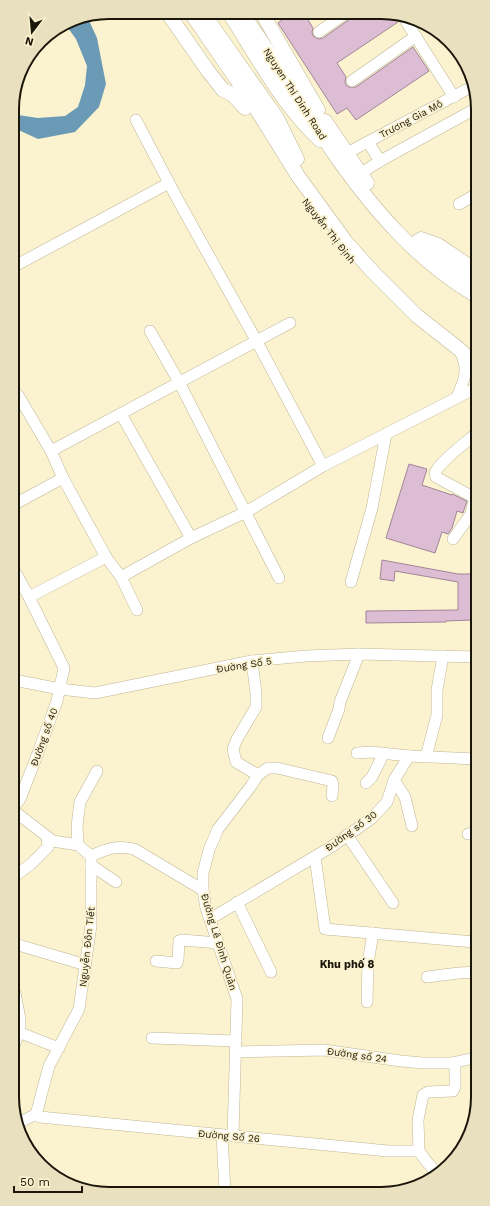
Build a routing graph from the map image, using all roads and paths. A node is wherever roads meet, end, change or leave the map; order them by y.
1 (172, 19) edge
2 (187, 19) edge
3 (195, 19) edge
4 (207, 19) edge
5 (233, 19) edge
6 (246, 19) edge
7 (253, 19) edge
8 (265, 19) edge
9 (338, 19) edge
10 (408, 23) edge
11 (319, 32) dead end
12 (416, 36) junction
13 (352, 81) dead end
14 (468, 88) edge
15 (296, 93) junction
16 (454, 97) junction
17 (308, 104) junction
18 (249, 105) junction
19 (471, 111) edge
20 (321, 115) junction
21 (136, 120) dead end
22 (368, 142) junction
23 (339, 155) junction
24 (380, 161) junction
25 (356, 176) junction
26 (169, 183) junction
27 (471, 197) edge
28 (459, 204) dead end
29 (321, 209) junction
30 (412, 241) junction
31 (19, 264) edge
32 (471, 267) edge
33 (471, 281) edge
34 (471, 293) edge
35 (417, 316) junction
36 (290, 323) dead end
37 (150, 331) dead end
38 (256, 340) junction
39 (460, 349) junction
40 (471, 352) edge
41 (471, 359) edge
42 (179, 382) junction
43 (471, 390) edge
44 (19, 397) edge
45 (457, 397) junction
46 (121, 414) junction
47 (386, 434) junction
48 (471, 438) edge
49 (51, 451) junction
50 (323, 466) junction
51 (63, 478) junction
52 (471, 496) edge
53 (19, 502) edge
54 (246, 512) junction
55 (471, 514) edge
56 (191, 538) junction
57 (453, 540) dead end
58 (106, 557) junction
59 (121, 577) junction
60 (279, 578) dead end
61 (19, 579) edge
62 (351, 582) dead end
63 (29, 597) junction
64 (137, 610) dead end
65 (359, 654) junction
66 (443, 656) junction
67 (471, 657) edge
68 (252, 661) junction
69 (19, 681) edge
70 (60, 689) junction
71 (328, 738) dead end
72 (357, 753) dead end
73 (384, 753) junction
74 (409, 756) junction
75 (426, 756) junction
76 (471, 759) edge
77 (97, 771) dead end
78 (258, 775) junction
79 (394, 780) junction
80 (366, 783) dead end
81 (332, 796) dead end
82 (19, 800) edge
83 (19, 815) edge
84 (412, 826) dead end
85 (348, 835) junction
86 (47, 837) junction
87 (78, 845) junction
88 (315, 857) junction
89 (91, 860) junction
90 (19, 872) edge
91 (116, 882) dead end
92 (203, 890) junction
93 (237, 902) junction
94 (392, 903) dead end
95 (210, 919) junction
96 (372, 933) junction
97 (471, 939) edge
98 (218, 944) junction
99 (19, 945) edge
100 (156, 960) dead end
101 (86, 965) junction
102 (271, 972) dead end
103 (471, 972) edge
104 (427, 977) dead end
105 (367, 1002) dead end
106 (19, 1015) edge
107 (19, 1026) edge
108 (19, 1032) edge
109 (152, 1038) dead end
110 (236, 1041) junction
111 (59, 1048) junction
112 (236, 1052) junction
113 (471, 1059) edge
114 (455, 1062) junction
115 (38, 1116) junction
116 (23, 1122) edge
117 (227, 1136) junction
118 (419, 1151) junction
119 (434, 1170) edge
120 (225, 1187) edge

1 - 18 main road
2 - 18 main road
3 - 18 main road
4 - 29 main road
5 - 23 main road, Nguyen Thi Dinh Road
6 - 15 main road, Nguyen Thi Dinh Road
7 - 17 main road, Nguyen Thi Dinh Road
8 - 20 main road
9 - 11 street
10 - 12 street
12 - 13 street
12 - 16 street
14 - 16 street, Trương Gia Mô
15 - 17 main road
15 - 23 main road, Nguyen Thi Dinh Road
16 - 22 street, Trương Gia Mô
17 - 20 main road
18 - 29 main road, Nguyễn Thị Định
18 - 35 main road, Nguyễn Thị Định
19 - 24 street
20 - 23 main road
21 - 26 street
22 - 23 street, Trương Gia Mô
22 - 24 street
23 - 25 main road
24 - 25 street
25 - 30 main road
26 - 31 street
26 - 38 street
27 - 28 street
29 - 35 main road, Nguyễn Thị Định
30 - 32 main road
30 - 33 main road
30 - 34 main road
35 - 39 main road, Nguyễn Thị Định
36 - 38 street
37 - 42 street
38 - 42 street
38 - 50 street
39 - 40 main road
39 - 41 main road, Nguyễn Thị Định
39 - 45 street
42 - 46 street
42 - 54 street
43 - 45 street
44 - 49 street
45 - 47 street
46 - 49 street
46 - 56 street
47 - 50 street
47 - 62 street
48 - 52 street
49 - 51 street
50 - 54 street
51 - 53 street
51 - 58 street
54 - 56 street
54 - 60 street
55 - 57 street
56 - 59 street
58 - 59 street
58 - 63 street
59 - 64 street
61 - 63 street, Đường số 40
63 - 70 street, Đường số 40
65 - 66 street, Đường Số 5
65 - 68 street, Đường Số 5
65 - 71 street
66 - 67 street, Đường Số 5
66 - 75 street
68 - 70 street, Đường Số 5
68 - 78 street
69 - 70 street, Đường Số 5
70 - 82 street, Đường số 40
72 - 73 street
73 - 74 street
73 - 80 street
74 - 75 street
74 - 79 street, Đường số 30
75 - 76 street
77 - 87 street
78 - 81 street
78 - 92 street, Đường Lê Đình Quản
79 - 84 street
79 - 85 street, Đường số 30
83 - 86 street
85 - 88 street, Đường số 30
85 - 94 street
86 - 87 street
86 - 90 street
87 - 89 street
88 - 93 street, Đường số 30
88 - 96 street
89 - 91 street
89 - 92 street
89 - 101 street, Nguyễn Đôn Tiết
92 - 95 street, Đường Lê Đình Quản
93 - 95 street, Đường số 30
93 - 102 street
95 - 98 street, Đường Lê Đình Quản
96 - 97 street
96 - 105 street
98 - 100 street
98 - 110 street, Đường Lê Đình Quản
99 - 101 street
101 - 111 street, Nguyễn Đôn Tiết
103 - 104 street
106 - 107 street
108 - 111 street
109 - 110 street
110 - 112 street, Đường Lê Đình Quản
111 - 115 street, Nguyễn Đôn Tiết
112 - 114 street, Đường số 24
112 - 117 street, Đường Lê Đình Quản
113 - 114 street, Đường số 24
114 - 118 street
115 - 116 street
115 - 117 street, Đường Số 26
117 - 118 street, Đường Số 26
117 - 120 street, Đường Lê Đình Quản
118 - 119 street

